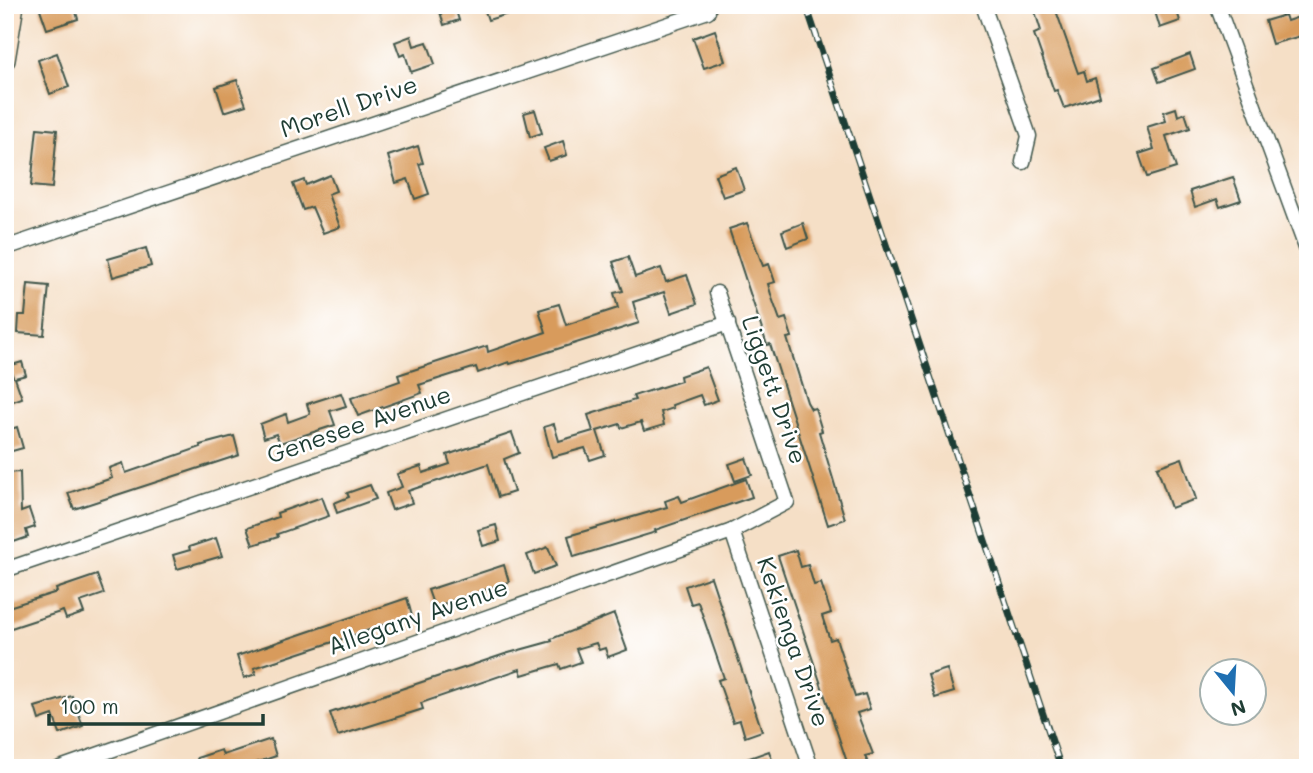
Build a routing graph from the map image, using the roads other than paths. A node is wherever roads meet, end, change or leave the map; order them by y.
1 (14, 5) edge
2 (983, 5) edge
3 (1217, 5) edge
4 (708, 11) dead end
5 (5, 60) edge
6 (1023, 162) dead end
7 (5, 248) edge
8 (1308, 253) edge
9 (717, 293) dead end
10 (728, 323) junction
11 (788, 502) joint
12 (732, 531) junction
13 (5, 570) edge
14 (60, 768) edge
15 (811, 768) edge

1 - 5 street
2 - 6 street
3 - 8 street
4 - 7 street, Morell Drive
9 - 10 street, Liggett Drive
10 - 11 street, Liggett Drive
10 - 13 street, Genesee Avenue
11 - 12 street, Allegany Avenue
12 - 14 street, Allegany Avenue
12 - 15 street, Kekienga Drive

